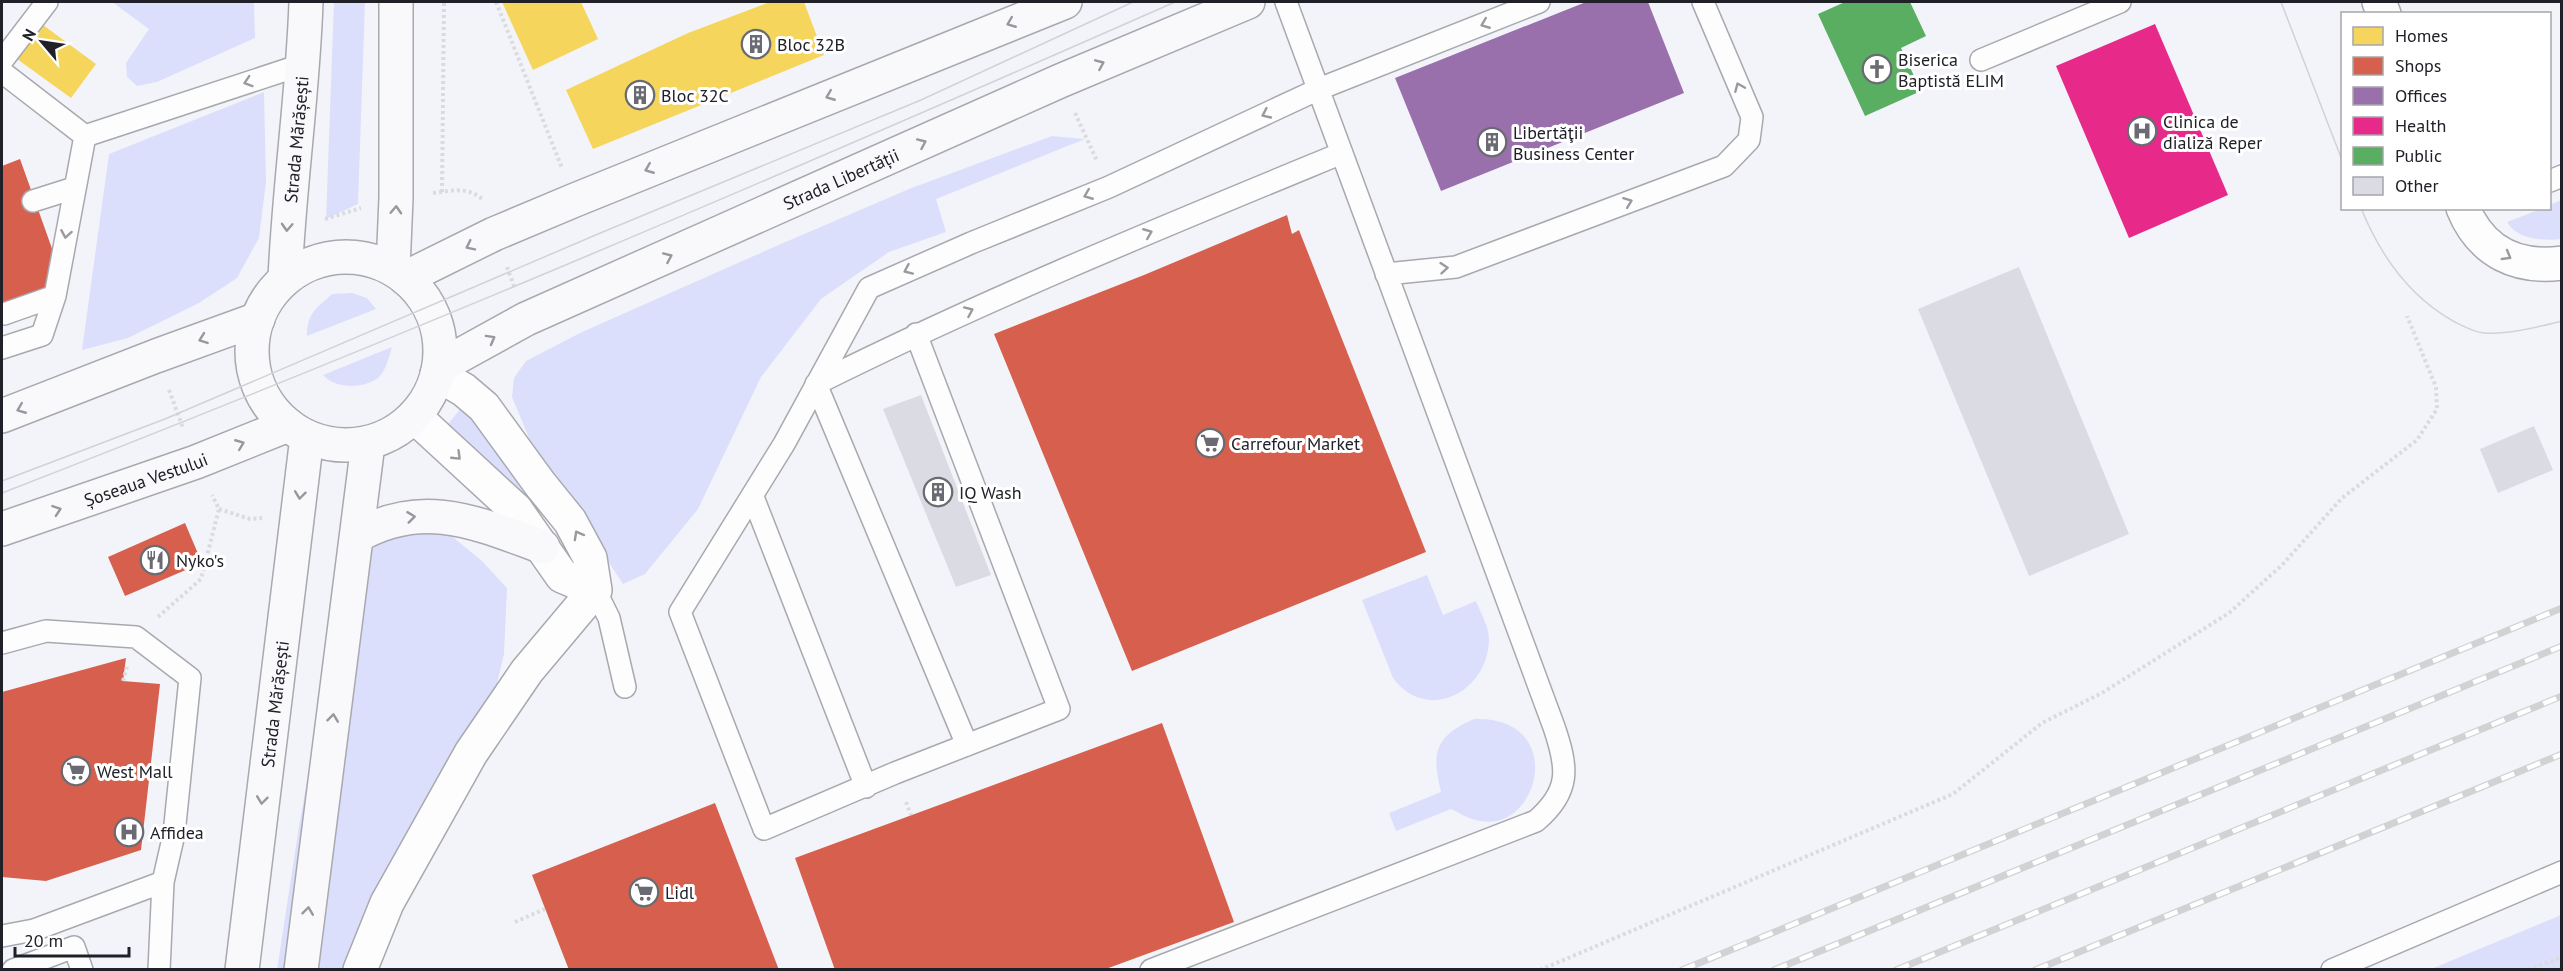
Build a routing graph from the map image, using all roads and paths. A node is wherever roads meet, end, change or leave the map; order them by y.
1 (47, 2) edge
2 (306, 2) edge
3 (396, 2) edge
4 (444, 2) edge
5 (496, 2) edge
6 (1065, 2) edge
7 (1248, 2) edge
8 (1286, 2) edge
9 (1539, 2) edge
10 (1703, 2) edge
11 (2120, 2) edge
12 (1981, 60) dead end
13 (2, 61) edge
14 (304, 64) junction
15 (2, 72) edge
16 (1319, 89) junction
17 (85, 136) junction
18 (1342, 153) junction
19 (74, 188) junction
20 (442, 192) junction
21 (396, 198) junction
22 (575, 200) junction
23 (33, 201) dead end
24 (2472, 211) edge
25 (287, 230) junction
26 (494, 234) junction
27 (2562, 263) edge
28 (399, 273) junction
29 (1386, 274) junction
30 (285, 279) junction
31 (55, 296) junction
32 (3, 311) edge
33 (2408, 316) dead end
34 (258, 319) junction
35 (916, 334) junction
36 (8, 346) edge
37 (438, 370) junction
38 (816, 384) junction
39 (2, 416) edge
40 (414, 416) junction
41 (298, 431) junction
42 (368, 444) junction
43 (753, 497) junction
44 (2, 529) edge
45 (357, 536) junction
46 (543, 547) junction
47 (596, 590) junction
48 (2, 642) edge
49 (625, 687) dead end
50 (967, 745) junction
51 (866, 787) junction
52 (2562, 872) edge
53 (163, 882) junction
54 (546, 909) dead end
55 (515, 922) dead end
56 (2, 936) edge
57 (2562, 957) edge
58 (27, 967) edge
59 (82, 969) edge
60 (159, 969) edge
61 (242, 969) edge
62 (301, 969) edge
63 (360, 969) edge
64 (1151, 969) edge
65 (1540, 969) edge
66 (2332, 969) edge
67 (2528, 969) edge

1 - 13 lane
2 - 14 main road, Strada Mărășești
3 - 21 main road
4 - 20 path
5 - 22 path
6 -> 22 main road
37 -> 7 main road, Strada Libertății
8 - 16 lane
9 -> 16 lane
29 -> 10 lane
11 - 12 lane
14 -> 17 lane
14 -> 25 main road, Strada Mărășești
15 - 17 lane
16 - 18 lane
16 -> 38 lane
17 - 19 lane
18 - 29 lane
35 -> 18 lane
19 - 23 lane
19 -> 31 lane
20 - 21 path
20 - 26 path
21 - 25 path
28 -> 21 main road
22 - 26 main road
24 -> 27 street
25 - 30 main road, Strada Mărășești
26 -> 28 main road
28 - 30 main road
28 - 37 main road
29 - 64 lane
30 - 34 main road
31 - 32 lane
31 - 36 lane
32 - 36 lane
33 - 65 path
34 -> 39 main road
34 - 41 main road
35 - 38 lane
35 - 50 lane
37 - 40 main road
47 -> 37 street
38 - 43 lane
38 - 50 lane
40 - 42 main road
40 -> 46 street
41 - 42 main road
44 -> 41 main road, Șoseaua Vestului
41 -> 61 main road, Strada Mărășești
42 - 45 main road
43 - 51 lane
43 - 51 lane
45 -> 46 main road
62 -> 45 main road
46 - 47 street
47 - 49 lane
47 - 63 street
48 - 53 lane
50 - 51 lane
52 - 66 lane
53 - 56 lane
53 - 60 lane
54 - 55 path
57 - 67 path
58 - 59 lane

